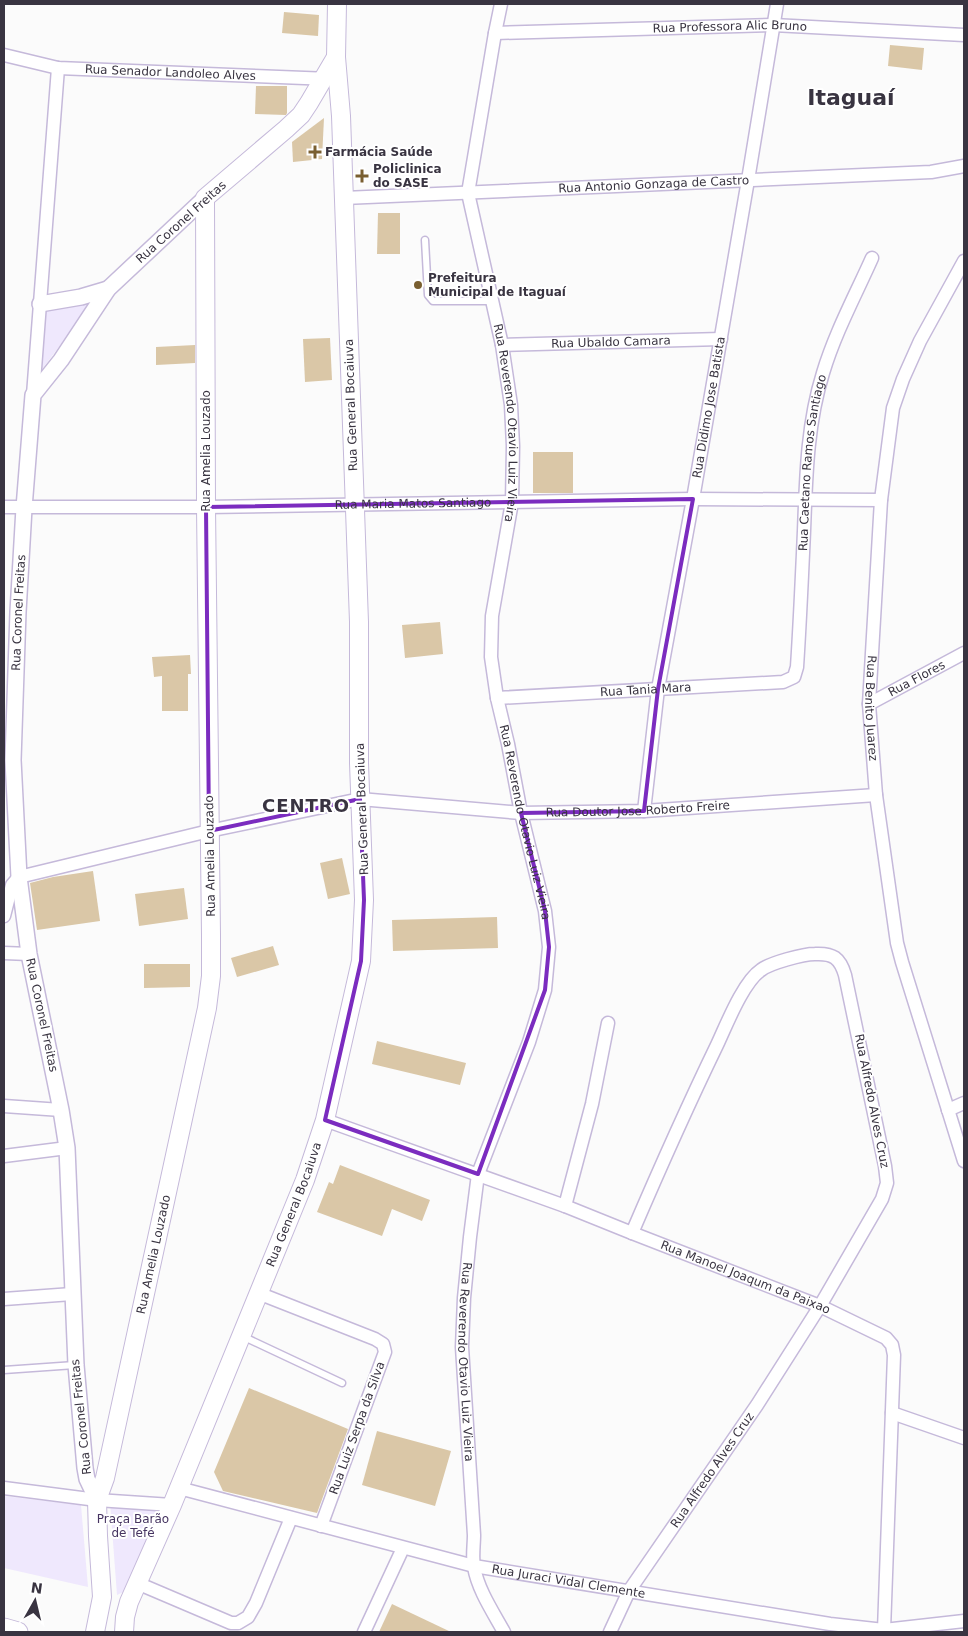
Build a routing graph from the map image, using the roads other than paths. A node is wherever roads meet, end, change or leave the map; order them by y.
1 (337, 4) edge
2 (501, 4) edge
3 (777, 4) edge
4 (773, 25) junction
5 (495, 33) junction
6 (964, 35) edge
7 (4, 55) edge
8 (58, 68) junction
9 (331, 79) junction
10 (310, 103) junction
11 (341, 116) junction
12 (964, 166) edge
13 (748, 180) junction
14 (468, 193) junction
15 (206, 198) junction
16 (344, 198) junction
17 (424, 240) dead end
18 (872, 258) dead end
19 (964, 261) edge
20 (108, 289) junction
21 (492, 301) junction
22 (40, 304) junction
23 (721, 339) junction
24 (502, 345) junction
25 (33, 395) junction
26 (693, 499) junction
27 (805, 499) junction
28 (881, 500) junction
29 (512, 502) junction
30 (354, 504) junction
31 (4, 507) edge
32 (206, 507) junction
33 (24, 508) junction
34 (964, 653) edge
35 (794, 677) joint
36 (658, 689) junction
37 (497, 698) junction
38 (869, 704) junction
39 (8, 760) edge
40 (876, 795) junction
41 (360, 799) junction
42 (644, 811) junction
43 (521, 813) junction
44 (209, 831) junction
45 (19, 877) junction
46 (4, 916) edge
47 (4, 953) edge
48 (29, 954) junction
49 (608, 1023) dead end
50 (964, 1103) edge
51 (4, 1106) edge
52 (61, 1110) junction
53 (948, 1110) junction
54 (325, 1120) junction
55 (67, 1148) junction
56 (4, 1156) edge
57 (964, 1161) edge
58 (478, 1174) junction
59 (566, 1206) junction
60 (632, 1233) junction
61 (258, 1293) junction
62 (72, 1294) junction
63 (4, 1300) edge
64 (820, 1306) junction
65 (240, 1336) junction
66 (76, 1365) junction
67 (4, 1370) edge
68 (342, 1383) dead end
69 (892, 1413) junction
70 (964, 1438) edge
71 (4, 1488) edge
72 (179, 1488) junction
73 (97, 1500) junction
74 (172, 1505) junction
75 (291, 1518) junction
76 (321, 1526) junction
77 (403, 1548) junction
78 (474, 1566) junction
79 (137, 1583) junction
80 (629, 1592) junction
81 (964, 1621) edge
82 (4, 1628) edge
83 (884, 1630) junction
84 (900, 1631) edge
85 (18, 1632) edge
86 (95, 1632) edge
87 (124, 1632) edge
88 (364, 1632) edge
89 (504, 1632) edge
90 (610, 1632) edge

1 - 9 main road, Rua Coronel Freitas
2 - 5 street, Rua Reverendo Otavio Luiz Vieira
3 - 4 street, Rua Didimo Jose Batista
4 - 5 street, Rua Professora Alic Bruno
4 - 6 street, Rua Professora Alic Bruno
4 - 13 street, Rua Didimo Jose Batista
5 - 14 street, Rua Reverendo Otavio Luiz Vieira
7 - 8 street, Rua Senador Landoleo Alves
8 - 9 street, Rua Senador Landoleo Alves
8 - 22 street, Rua Coronel Freitas
9 - 10 main road, Rua Coronel Freitas
9 - 11 main road, Rua General Bocaiuva
10 - 11 main road
10 - 15 main road, Rua Coronel Freitas
11 - 16 main road, Rua General Bocaiuva
12 - 13 street, Rua Antonio Gonzaga de Castro
13 - 14 street, Rua Antonio Gonzaga de Castro
13 - 23 street, Rua Didimo Jose Batista
14 - 16 street, Rua Antonio Gonzaga de Castro
14 - 21 street, Rua Reverendo Otavio Luiz Vieira
15 - 20 street, Rua Coronel Freitas
15 - 32 main road, Rua Amelia Louzado
16 - 30 main road, Rua General Bocaiuva
17 - 21 lane
18 - 27 street, Rua Caetano Ramos Santiago
19 - 28 street, Rua Benito Juarez
20 - 22 street
20 - 25 street, Rua Coronel Freitas
21 - 24 street, Rua Reverendo Otavio Luiz Vieira
22 - 25 street, Rua Coronel Freitas
23 - 24 street, Rua Ubaldo Camara
23 - 26 street, Rua Didimo Jose Batista
24 - 29 street, Rua Reverendo Otavio Luiz Vieira
25 - 33 street, Rua Coronel Freitas
26 - 27 street, Rua Maria Matos Santiago
26 - 29 street, Rua Maria Matos Santiago
26 - 36 street, Rua Didimo Jose Batista
27 - 28 street, Rua Maria Matos Santiago
27 - 35 street, Rua Caetano Ramos Santiago
28 - 38 street, Rua Benito Juarez
29 - 30 street, Rua Maria Matos Santiago
29 - 37 street, Rua Reverendo Otavio Luiz Vieira
30 - 32 street, Rua Maria Matos Santiago
30 - 41 main road, Rua General Bocaiuva
31 - 33 street, Rua Maria Matos Santiago
32 - 33 street, Rua Maria Matos Santiago
32 - 44 main road, Rua Amelia Louzado
33 - 39 street, Rua Coronel Freitas
34 - 38 street, Rua Flores
35 - 36 street, Rua Tania Mara
36 - 37 street, Rua Tania Mara
36 - 42 street, Rua Didimo Jose Batista
37 - 43 street, Rua Reverendo Otavio Luiz Vieira
38 - 40 street, Rua Benito Juarez
39 - 45 street, Rua Coronel Freitas
40 - 42 street, Rua Doutor Jose Roberto Freire
40 - 53 street, Rua Benito Juarez
41 - 43 street, Rua Doutor Jose Roberto Freire
41 - 44 street, Rua Doutor Jose Roberto Freire
41 - 54 main road, Rua General Bocaiuva
42 - 43 street, Rua Doutor Jose Roberto Freire
43 - 58 street, Rua Reverendo Otavio Luiz Vieira
44 - 45 street, Rua Doutor Jose Roberto Freire
44 - 73 main road, Rua Amelia Louzado
45 - 46 street
45 - 48 street, Rua Coronel Freitas
47 - 48 street
48 - 52 street, Rua Coronel Freitas
49 - 59 street
50 - 53 street
51 - 52 street
52 - 55 street, Rua Coronel Freitas
53 - 57 street, Rua Benito Juarez
54 - 58 street, Rua Manoel Joaqum da Paixao
54 - 61 main road, Rua General Bocaiuva
55 - 56 street
55 - 62 street, Rua Coronel Freitas
58 - 59 street, Rua Manoel Joaqum da Paixao
58 - 78 street, Rua Reverendo Otavio Luiz Vieira
59 - 60 street, Rua Manoel Joaqum da Paixao
60 - 64 street, Rua Manoel Joaqum da Paixao
60 - 64 street, Rua Alfredo Alves Cruz
61 - 65 main road, Rua General Bocaiuva
61 - 76 street, Rua Luiz Serpa da Silva
62 - 63 street
62 - 66 street, Rua Coronel Freitas
64 - 69 street, Rua Manoel Joaqum da Paixao
64 - 80 street, Rua Alfredo Alves Cruz
65 - 68 lane
65 - 72 main road, Rua General Bocaiuva
66 - 67 lane
66 - 73 street, Rua Coronel Freitas
69 - 70 street
69 - 83 street, Rua Manoel Joaqum da Paixao
71 - 73 street
72 - 74 main road, Rua General Bocaiuva
72 - 75 street, Rua Juraci Vidal Clemente
73 - 74 street
73 - 86 main road, Rua Coronel Freitas
74 - 79 main road, Rua General Bocaiuva
75 - 76 street, Rua Juraci Vidal Clemente
75 - 79 street
76 - 77 street, Rua Juraci Vidal Clemente
77 - 78 street, Rua Juraci Vidal Clemente
77 - 88 street
78 - 80 street, Rua Juraci Vidal Clemente
78 - 89 street, Rua Reverendo Otavio Luiz Vieira
79 - 87 main road, Rua General Bocaiuva
80 - 83 street, Rua Juraci Vidal Clemente
80 - 90 street, Rua Alfredo Alves Cruz
81 - 84 street, Rua Juraci Vidal Clemente
82 - 85 main road
83 - 84 street, Rua Juraci Vidal Clemente

